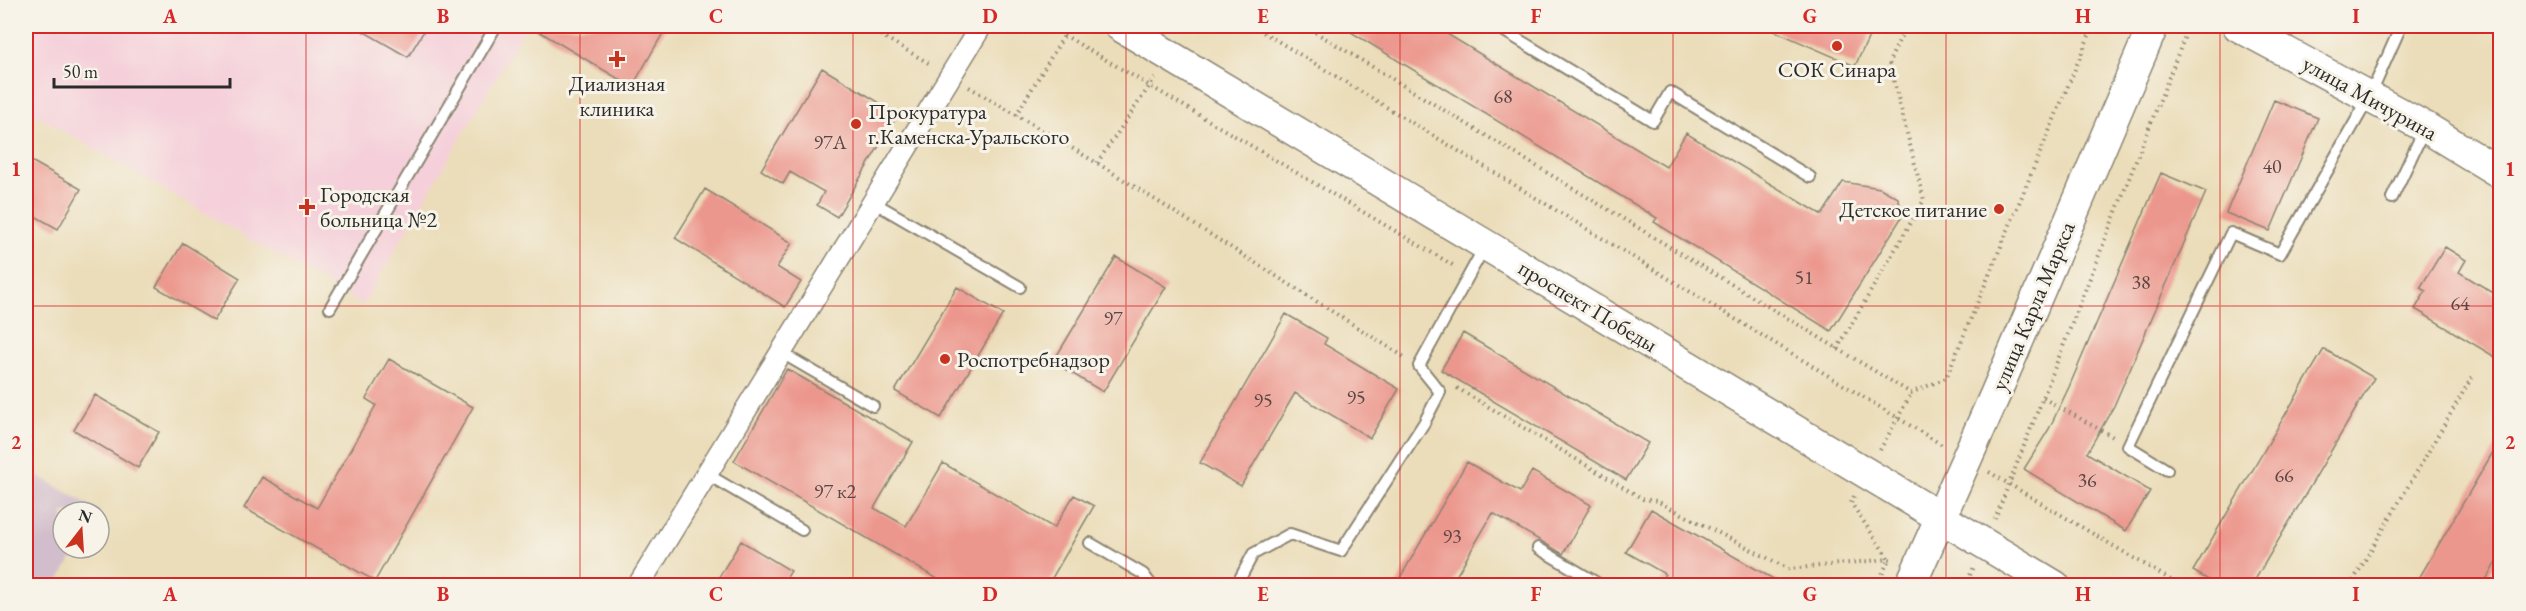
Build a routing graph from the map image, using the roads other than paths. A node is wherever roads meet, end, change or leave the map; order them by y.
1 (496, 26) edge
2 (981, 26) edge
3 (1496, 26) edge
4 (2152, 26) edge
5 (2238, 26) edge
6 (2401, 26) edge
7 (1124, 27) edge
8 (2370, 96) junction
9 (2425, 127) junction
10 (2500, 173) edge
11 (1810, 177) dead end
12 (2392, 198) dead end
13 (873, 202) junction
14 (1486, 244) junction
15 (1020, 286) dead end
16 (330, 308) dead end
17 (780, 352) junction
18 (873, 406) dead end
19 (2167, 470) dead end
20 (705, 473) junction
21 (1941, 519) junction
22 (802, 530) dead end
23 (1089, 543) dead end
24 (1538, 548) dead end
25 (1913, 578) edge
26 (638, 585) edge
27 (1152, 585) edge
28 (1236, 585) edge
29 (1602, 585) edge
30 (2055, 585) edge

1 - 16 lane
2 - 13 street
3 - 11 lane
4 - 21 street, улица Карла Маркса
5 - 8 street, улица Мичурина
6 - 8 lane
7 - 14 street, проспект Победы
8 - 9 street, улица Мичурина
8 - 19 lane
9 - 10 street, улица Мичурина
9 - 12 lane
13 - 15 lane
13 - 17 street
14 - 21 street, проспект Победы
14 - 28 lane
17 - 18 lane
17 - 20 street
20 - 22 lane
20 - 26 street
21 - 25 street, улица Карла Маркса
21 - 30 street, проспект Победы
23 - 27 lane
24 - 29 lane

